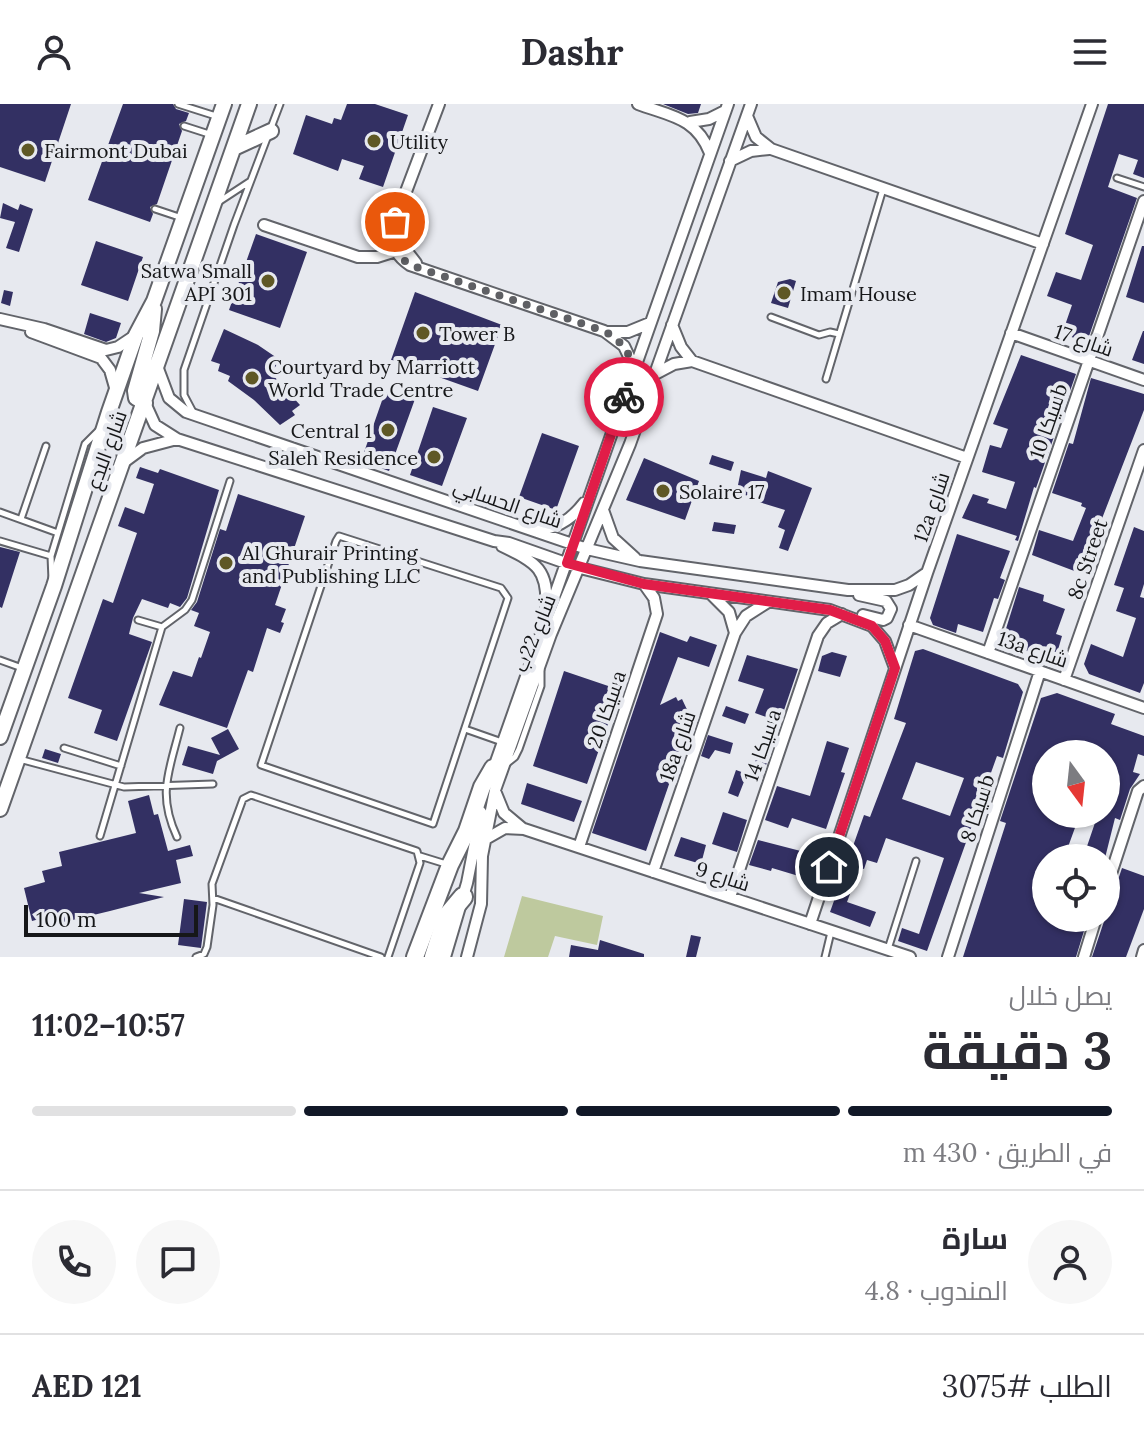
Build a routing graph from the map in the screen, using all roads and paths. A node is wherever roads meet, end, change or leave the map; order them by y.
1 (178, 104) edge
2 (249, 104) edge
3 (280, 104) edge
4 (439, 104) edge
5 (638, 104) edge
6 (751, 104) edge
7 (1092, 104) edge
8 (727, 107) edge
9 (222, 110) edge
10 (747, 116) junction
11 (690, 122) junction
12 (184, 126) dead end
13 (271, 131) junction
14 (213, 135) junction
15 (234, 148) junction
16 (771, 149) junction
17 (710, 153) junction
18 (730, 161) junction
19 (252, 178) junction
20 (1117, 178) dead end
21 (1144, 187) edge
22 (883, 189) junction
23 (1144, 201) edge
24 (216, 203) junction
25 (155, 209) dead end
26 (401, 211) junction
27 (183, 218) junction
28 (264, 225) dead end
29 (1043, 244) junction
30 (396, 251) junction
31 (420, 267) junction
32 (154, 301) junction
33 (771, 317) dead end
34 (0, 319) edge
35 (650, 323) junction
36 (19, 325) junction
37 (672, 325) junction
38 (604, 331) junction
39 (1011, 333) junction
40 (839, 334) junction
41 (136, 335) junction
42 (692, 361) junction
43 (1088, 361) junction
44 (157, 366) junction
45 (634, 367) junction
46 (655, 374) junction
47 (826, 379) dead end
48 (1144, 380) edge
49 (116, 393) junction
50 (145, 403) junction
51 (195, 416) junction
52 (104, 427) junction
53 (177, 439) junction
54 (46, 446) dead end
55 (1144, 450) edge
56 (967, 458) junction
57 (123, 463) junction
58 (230, 481) dead end
59 (589, 495) junction
60 (603, 510) junction
61 (0, 512) edge
62 (21, 519) junction
63 (527, 530) junction
64 (58, 533) junction
65 (0, 541) edge
66 (494, 541) junction
67 (573, 545) junction
68 (587, 549) junction
69 (51, 556) junction
70 (640, 561) junction
71 (567, 563) junction
72 (580, 568) junction
73 (927, 573) junction
74 (644, 584) junction
75 (54, 586) junction
76 (848, 590) junction
77 (711, 593) junction
78 (768, 602) junction
79 (830, 610) junction
80 (842, 614) junction
81 (138, 620) dead end
82 (545, 623) junction
83 (909, 625) junction
84 (162, 627) junction
85 (735, 633) junction
86 (988, 653) junction
87 (0, 660) edge
88 (895, 668) junction
89 (25, 669) junction
90 (1040, 671) junction
91 (1064, 680) junction
92 (1143, 706) edge
93 (180, 728) dead end
94 (465, 729) junction
95 (0, 737) edge
96 (502, 742) junction
97 (64, 748) dead end
98 (18, 759) junction
99 (121, 766) junction
100 (498, 767) junction
101 (213, 784) dead end
102 (115, 785) junction
103 (1144, 786) edge
104 (166, 787) junction
105 (495, 790) junction
106 (0, 809) edge
107 (524, 829) junction
108 (100, 836) dead end
109 (177, 837) dead end
110 (484, 840) junction
111 (1120, 846) edge
112 (579, 847) junction
113 (420, 856) junction
114 (916, 861) dead end
115 (450, 865) junction
116 (653, 872) junction
117 (463, 897) junction
118 (730, 897) junction
119 (213, 898) junction
120 (810, 924) junction
121 (832, 931) junction
122 (1092, 932) edge
123 (888, 950) junction
124 (1144, 950) edge
125 (196, 957) edge
126 (381, 957) edge
127 (388, 957) edge
128 (415, 957) edge
129 (434, 957) edge
130 (445, 957) edge
131 (467, 957) edge
132 (825, 957) edge
133 (910, 957) edge
134 (948, 957) edge
135 (1084, 957) edge
136 (1142, 957) edge

1 - 9 lane
2 - 15 main road, شارع البدع
3 - 13 lane
4 - 26 street
5 - 11 street
6 - 10 street, شارع 22ب
7 - 29 street, 12a شارع
8 - 11 street
8 - 17 street, شارع 22ب
9 - 14 main road, شارع البدع
10 - 16 street
10 - 18 street, شارع 22ب
11 - 17 street
12 - 14 lane
13 - 15 main road
13 - 19 lane
14 - 27 main road, شارع البدع
15 - 24 main road, شارع البدع
16 - 18 street
16 - 22 street
17 - 35 street, شارع 22ب
18 - 37 street, شارع 22ب
19 - 24 lane
19 - 51 lane
20 - 21 lane
22 - 29 street
22 - 40 lane
23 - 43 street, سيكا 10b
24 - 44 main road, شارع البدع
25 - 27 lane
26 - 30 street
26 - 31 street
27 - 32 main road, شارع البدع
28 - 30 street
29 - 39 street, 12a شارع
30 - 31 street
31 - 38 street
32 - 41 main road, شارع البدع
32 - 50 main road
33 - 40 lane
34 - 36 street
35 - 38 street
35 - 45 street, شارع 22ب
36 - 41 street
36 - 49 street
37 - 42 street
37 - 46 street, شارع 22ب
38 - 45 street
39 - 43 street, شارع 17
39 - 56 street, 12a شارع
40 - 47 lane
41 - 49 main road, شارع البدع
42 - 46 street
42 - 56 street
43 - 48 street, شارع 17
43 - 86 street, سيكا 10b
44 - 50 main road, شارع البدع
44 - 51 street, شارع الحسابي
45 - 59 street, شارع 22ب
46 - 60 street, شارع 22ب
49 - 52 main road, شارع البدع
50 - 53 street, شارع الحسابي
50 - 57 main road, شارع البدع
51 - 63 street, شارع الحسابي
52 - 64 lane
52 - 75 main road, شارع البدع
53 - 57 street
53 - 66 street, شارع الحسابي
54 - 62 lane
55 - 91 street, 8c Street
56 - 73 street, 12a شارع
57 - 98 main road, شارع البدع
58 - 84 lane
59 - 63 street
59 - 67 street, شارع 22ب
60 - 68 street, شارع 22ب
60 - 70 street
61 - 62 lane
62 - 64 lane
63 - 67 street, شارع الحسابي
64 - 69 lane
65 - 69 lane
66 - 71 street, شارع الحسابي
66 - 82 street
67 - 68 street, شارع الحسابي
67 - 71 street, شارع 22ب
68 - 70 street, شارع الحسابي
68 - 72 street, شارع 22ب
69 - 75 lane
70 - 76 street, شارع الحسابي
71 - 72 street, شارع الحسابي
71 - 82 street, شارع 22ب
72 - 74 street, شارع الحسابي
72 - 100 street, شارع 22ب
73 - 76 street, شارع الحسابي
73 - 83 street, 12a شارع
74 - 77 street, شارع الحسابي
74 - 112 street, سيكا 20a
75 - 89 main road, شارع البدع
76 - 79 street
77 - 78 street, شارع الحسابي
77 - 85 street
78 - 79 street, شارع الحسابي
78 - 85 street, 18a شارع
79 - 80 street, شارع الحسابي
80 - 88 street, شارع الحسابي
80 - 118 street, سيكا 14a
81 - 84 lane
82 - 96 street, شارع 22ب
83 - 86 street, 13a شارع
83 - 88 street, 12a شارع
84 - 99 lane
85 - 116 street, 18a شارع
86 - 90 street, 13a شارع
87 - 89 lane
88 - 120 street, 12a شارع
89 - 95 main road, شارع البدع
90 - 91 street, 13a شارع
90 - 134 street, سيكا 8b
91 - 92 street, 13a شارع
93 - 104 lane
94 - 94 lane
94 - 96 lane
96 - 100 street, شارع 22ب
97 - 99 lane
98 - 102 lane
98 - 106 main road, شارع البدع
99 - 102 lane
100 - 105 street, شارع 22ب
100 - 115 main road
100 - 117 street, شارع 22ب
101 - 104 lane
102 - 104 lane
102 - 108 lane
103 - 111 street
104 - 109 lane
105 - 107 street
105 - 110 street, شارع 22ب
107 - 110 street
107 - 112 street, شارع 9
110 - 131 street, شارع 22ب
112 - 116 street, شارع 9
113 - 115 lane
113 - 119 lane
113 - 127 lane
114 - 123 lane
115 - 128 main road
116 - 118 street, شارع 9
117 - 129 highway
117 - 130 street, شارع 22ب
118 - 120 street, شارع 9
119 - 125 lane
119 - 126 lane
120 - 121 street, شارع 9
121 - 123 street, شارع 9
121 - 132 lane
122 - 135 street
123 - 133 street, شارع 9
124 - 136 street

